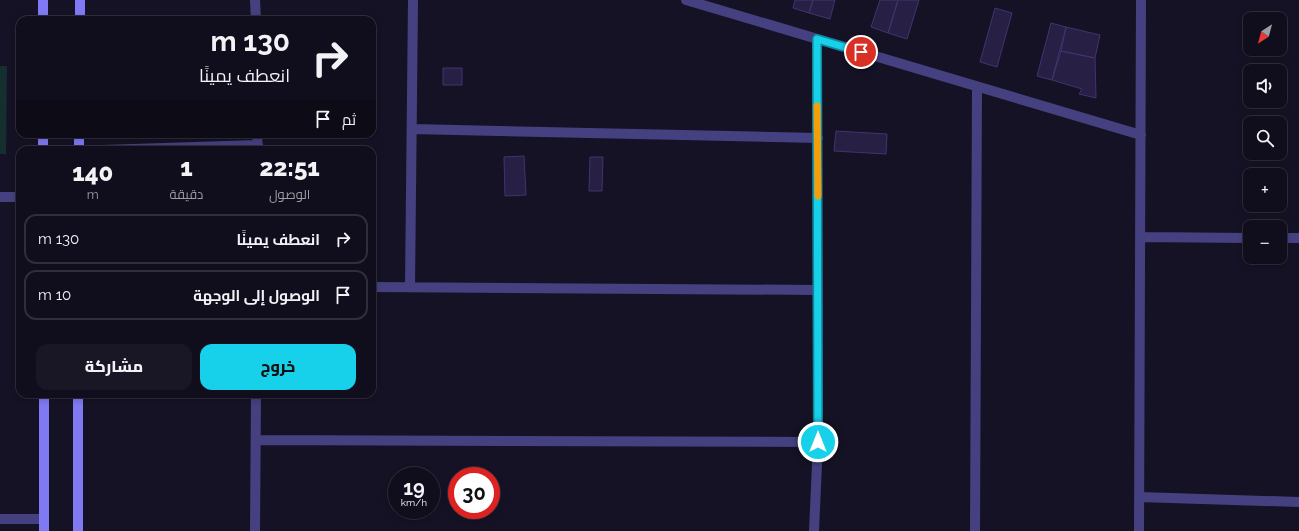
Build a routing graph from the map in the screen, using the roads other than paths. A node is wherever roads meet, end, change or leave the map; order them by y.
1 (43, 0) edge
2 (80, 0) edge
3 (255, 0) edge
4 (413, 0) edge
5 (686, 0) edge
6 (1141, 0) edge
7 (43, 16) edge
8 (80, 16) edge
9 (256, 16) edge
10 (817, 39) junction
11 (977, 87) junction
12 (412, 129) junction
13 (1141, 135) junction
14 (818, 138) junction
15 (0, 197) edge
16 (16, 197) edge
17 (1140, 237) junction
18 (1243, 238) edge
19 (1287, 238) edge
20 (1299, 238) edge
21 (376, 287) edge
22 (410, 287) junction
23 (818, 290) junction
24 (44, 398) edge
25 (78, 398) edge
26 (256, 398) edge
27 (256, 440) junction
28 (818, 442) junction
29 (1139, 497) junction
30 (1299, 502) edge
31 (0, 519) edge
32 (44, 519) junction
33 (44, 531) edge
34 (78, 531) edge
35 (256, 531) edge
36 (814, 531) edge
37 (975, 531) edge
38 (1139, 531) edge

1 - 7 main road
2 - 8 main road
3 - 9 street
4 - 12 street
5 - 10 street
6 - 13 street
10 - 11 street
10 - 14 street
11 - 13 street
11 - 37 street
12 - 14 street
12 - 22 street
13 - 17 street
14 - 23 street
15 - 16 street
17 - 18 street
17 - 29 street
19 - 20 street
21 - 22 street
22 - 23 street
23 - 28 street
24 - 32 main road
25 - 34 main road
26 - 27 street
27 - 28 street
27 - 35 street
28 - 36 street
29 - 30 street
29 - 38 street
31 - 32 street
32 - 33 main road

